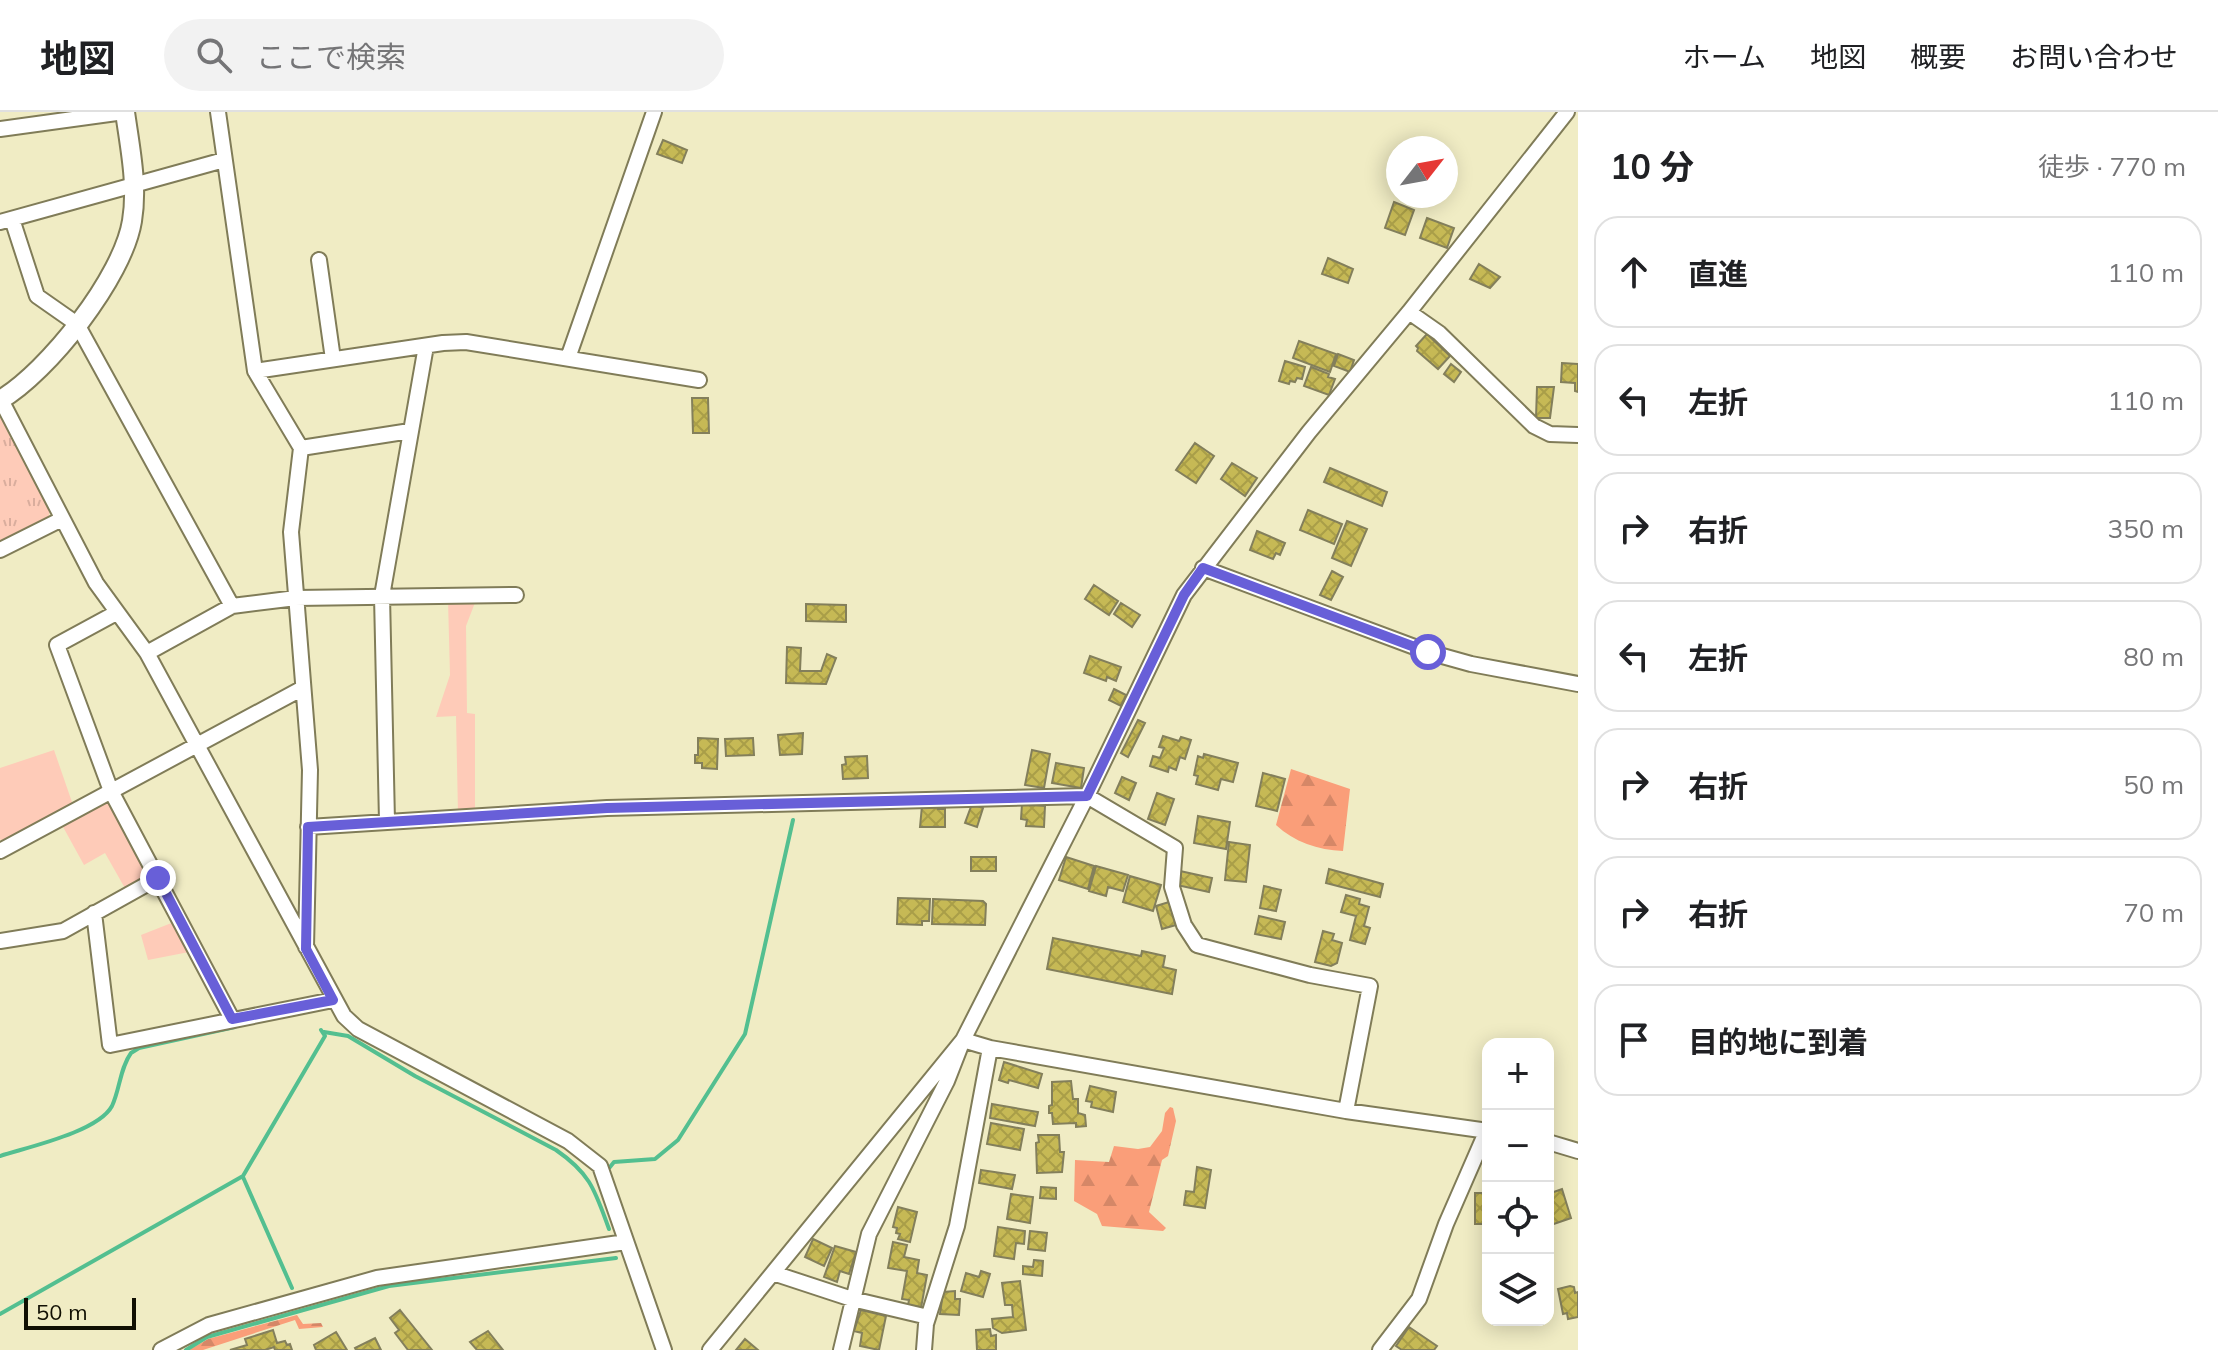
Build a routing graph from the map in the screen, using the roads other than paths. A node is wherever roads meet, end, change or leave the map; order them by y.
1 (124, 112) edge
2 (218, 112) edge
3 (654, 112) edge
4 (1567, 112) edge
5 (0, 129) edge
6 (224, 160) junction
7 (134, 185) junction
8 (6, 221) edge
9 (319, 260) dead end
10 (1409, 312) junction
11 (77, 324) junction
12 (426, 346) junction
13 (568, 358) junction
14 (333, 359) junction
15 (255, 371) junction
16 (699, 380) dead end
17 (0, 399) edge
18 (410, 431) junction
19 (1578, 435) edge
20 (301, 448) junction
21 (62, 519) junction
22 (0, 550) edge
23 (1203, 568) junction
24 (516, 595) dead end
25 (382, 596) junction
26 (296, 598) junction
27 (232, 606) junction
28 (116, 613) junction
29 (147, 653) junction
30 (1578, 684) edge
31 (303, 688) junction
32 (196, 745) junction
33 (111, 791) junction
34 (1087, 796) junction
35 (387, 821) junction
36 (308, 827) junction
37 (0, 851) edge
38 (158, 878) junction
39 (94, 913) junction
40 (0, 941) edge
41 (306, 949) junction
42 (333, 1000) junction
43 (232, 1019) junction
44 (963, 1040) junction
45 (990, 1048) junction
46 (1346, 1111) junction
47 (1482, 1129) edge
48 (1482, 1141) edge
49 (1554, 1144) edge
50 (1578, 1151) edge
51 (626, 1242) junction
52 (773, 1273) junction
53 (852, 1299) junction
54 (928, 1317) junction
55 (161, 1350) edge
56 (664, 1350) edge
57 (710, 1350) edge
58 (841, 1350) edge
59 (924, 1350) edge
60 (1380, 1350) edge

1 - 5 street
1 - 7 street
2 - 6 street
3 - 13 street
4 - 10 street
6 - 7 street
6 - 15 street
7 - 8 street
7 - 11 street
8 - 11 street
9 - 14 street
10 - 19 street
10 - 23 street
11 - 17 street
11 - 27 street
12 - 13 street
12 - 14 street
12 - 18 street
13 - 16 street
14 - 15 street
15 - 20 street
17 - 21 street
18 - 20 street
18 - 25 street
20 - 26 street
21 - 22 street
21 - 28 street
23 - 30 street
23 - 34 street
24 - 25 street
25 - 26 street
25 - 35 street
26 - 27 street
26 - 31 street
27 - 29 street
28 - 29 street
28 - 33 street
29 - 32 street
31 - 32 street
31 - 36 street
32 - 33 street
32 - 41 street
33 - 37 street
33 - 38 street
34 - 35 street
34 - 44 street
34 - 46 street
35 - 36 street
36 - 41 street
38 - 39 street
38 - 43 street
39 - 40 street
39 - 43 street
41 - 42 street
42 - 43 street
42 - 51 street
44 - 45 street
44 - 52 street
44 - 53 street
45 - 46 street
45 - 54 street
46 - 47 street
48 - 60 street
49 - 50 street
51 - 55 street
51 - 56 street
52 - 53 street
52 - 57 street
53 - 54 street
53 - 58 street
54 - 59 street

